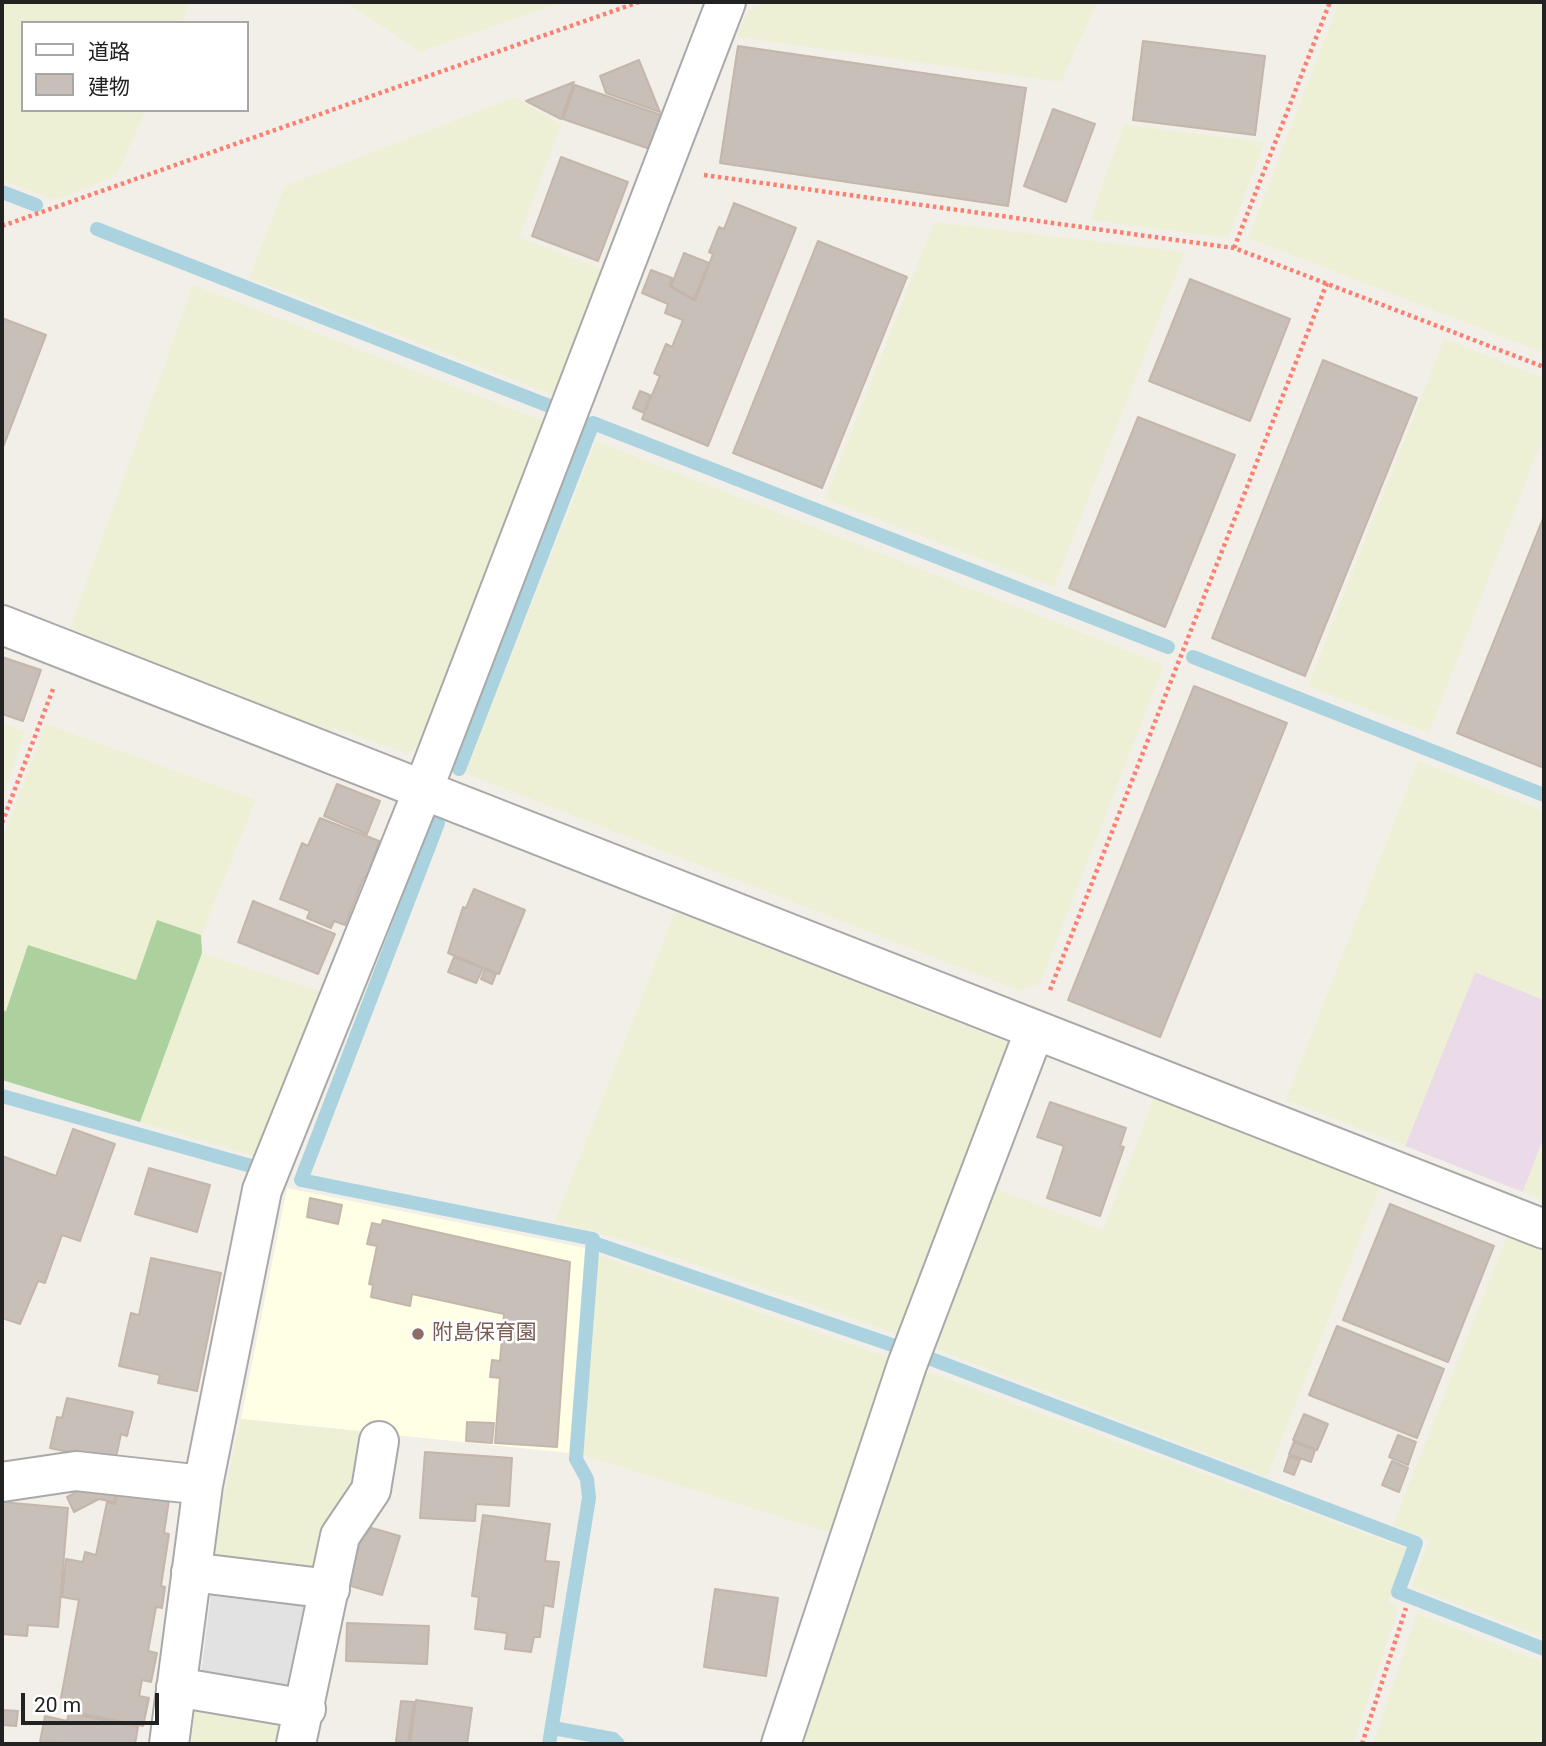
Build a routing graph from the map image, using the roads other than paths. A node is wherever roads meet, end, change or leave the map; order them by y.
1 (726, 2) edge
2 (2, 625) edge
3 (423, 790) junction
4 (1034, 1032) junction
5 (1544, 1229) edge
6 (379, 1441) dead end
7 (2, 1482) edge
8 (203, 1485) junction
9 (191, 1572) junction
10 (330, 1589) junction
11 (176, 1687) junction
12 (301, 1727) edge
13 (169, 1744) edge
14 (781, 1744) edge

1 - 3 street
2 - 3 street
3 - 4 street
3 - 8 street
4 - 5 street
4 - 14 street
6 - 10 street
7 - 8 street
8 - 9 street
9 - 10 street
9 - 11 street
10 - 12 street
11 - 12 street
11 - 13 street

